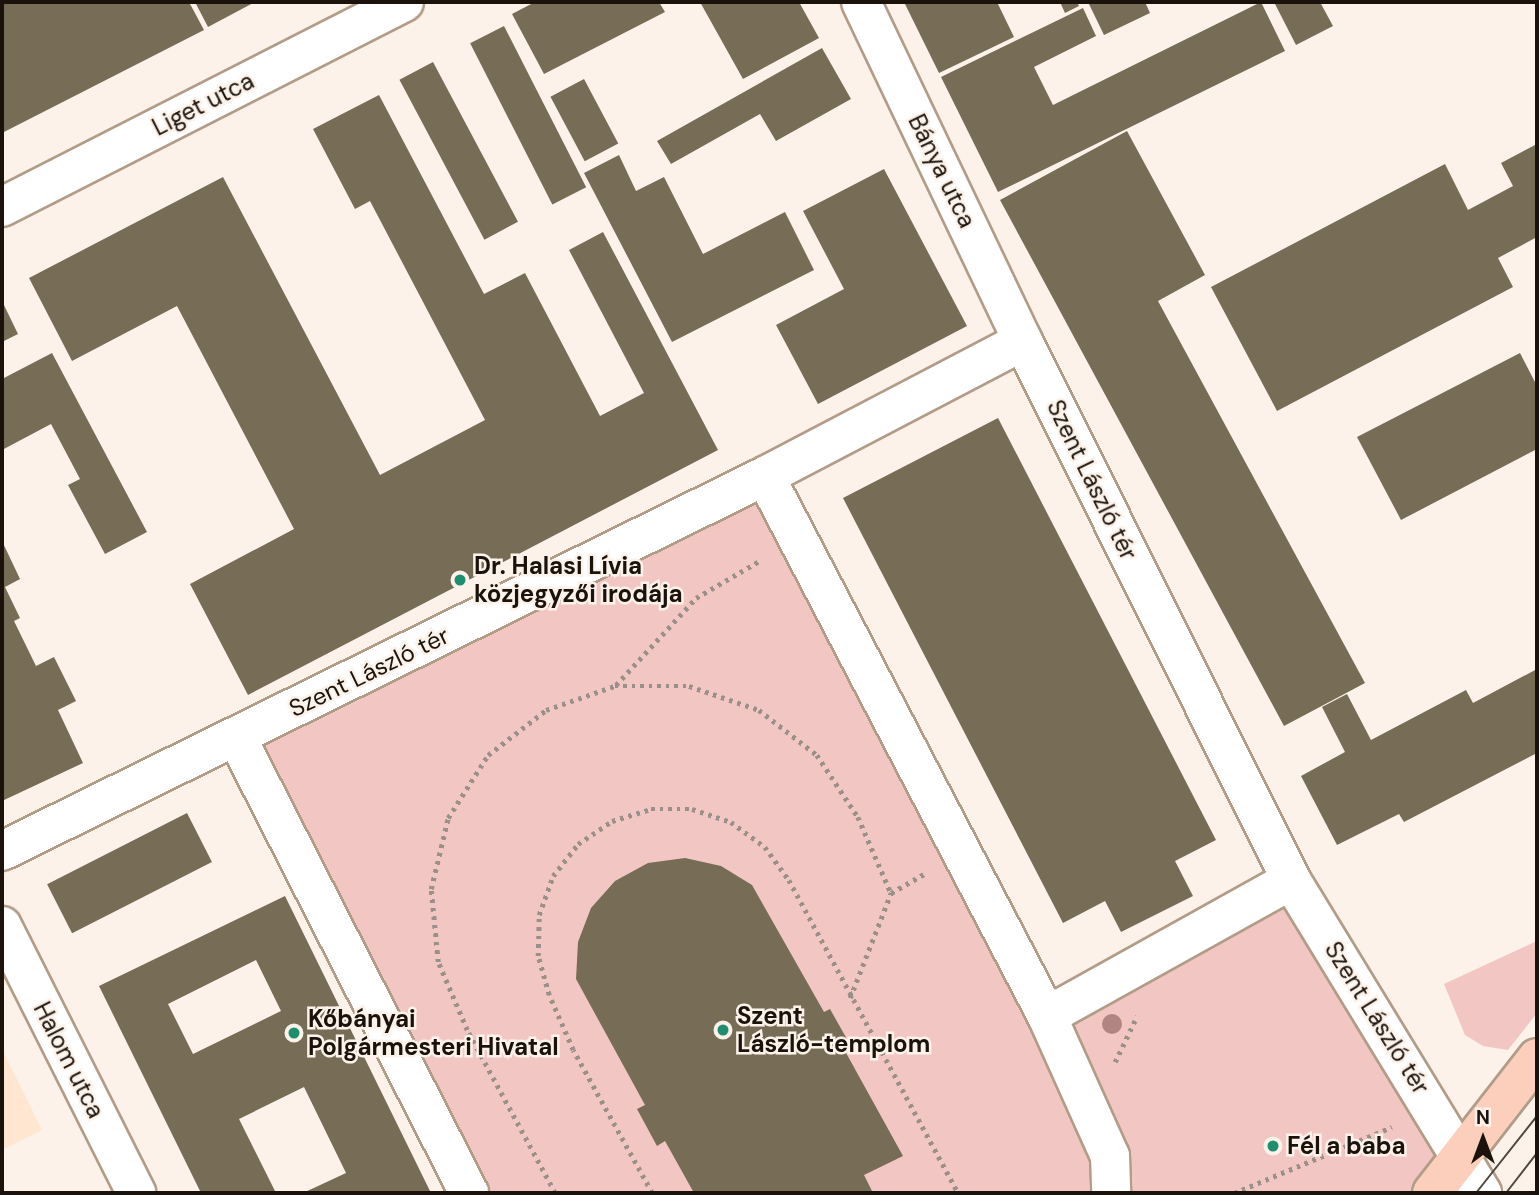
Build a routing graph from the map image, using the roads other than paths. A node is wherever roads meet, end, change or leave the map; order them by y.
1 (404, 2) edge
2 (861, 2) edge
3 (2, 207) edge
4 (1023, 341) junction
5 (765, 476) junction
6 (237, 738) junction
7 (2, 851) edge
8 (1291, 880) junction
9 (2, 926) edge
10 (1047, 1016) junction
11 (1537, 1058) edge
12 (1460, 1157) junction
13 (136, 1193) edge
14 (470, 1193) edge
15 (1111, 1193) edge
16 (1432, 1193) edge
17 (1482, 1193) edge

1 - 3 street, Liget utca
2 - 4 street, Bánya utca
4 - 5 street, Szent László tér
4 - 8 street, Szent László tér
5 - 6 street, Szent László tér
5 - 10 street
6 - 7 street, Szent László tér
6 - 14 street
8 - 10 street
8 - 12 street, Szent László tér
9 - 13 street, Halom utca
10 - 15 street
11 - 12 main road
12 - 16 main road
12 - 17 street

